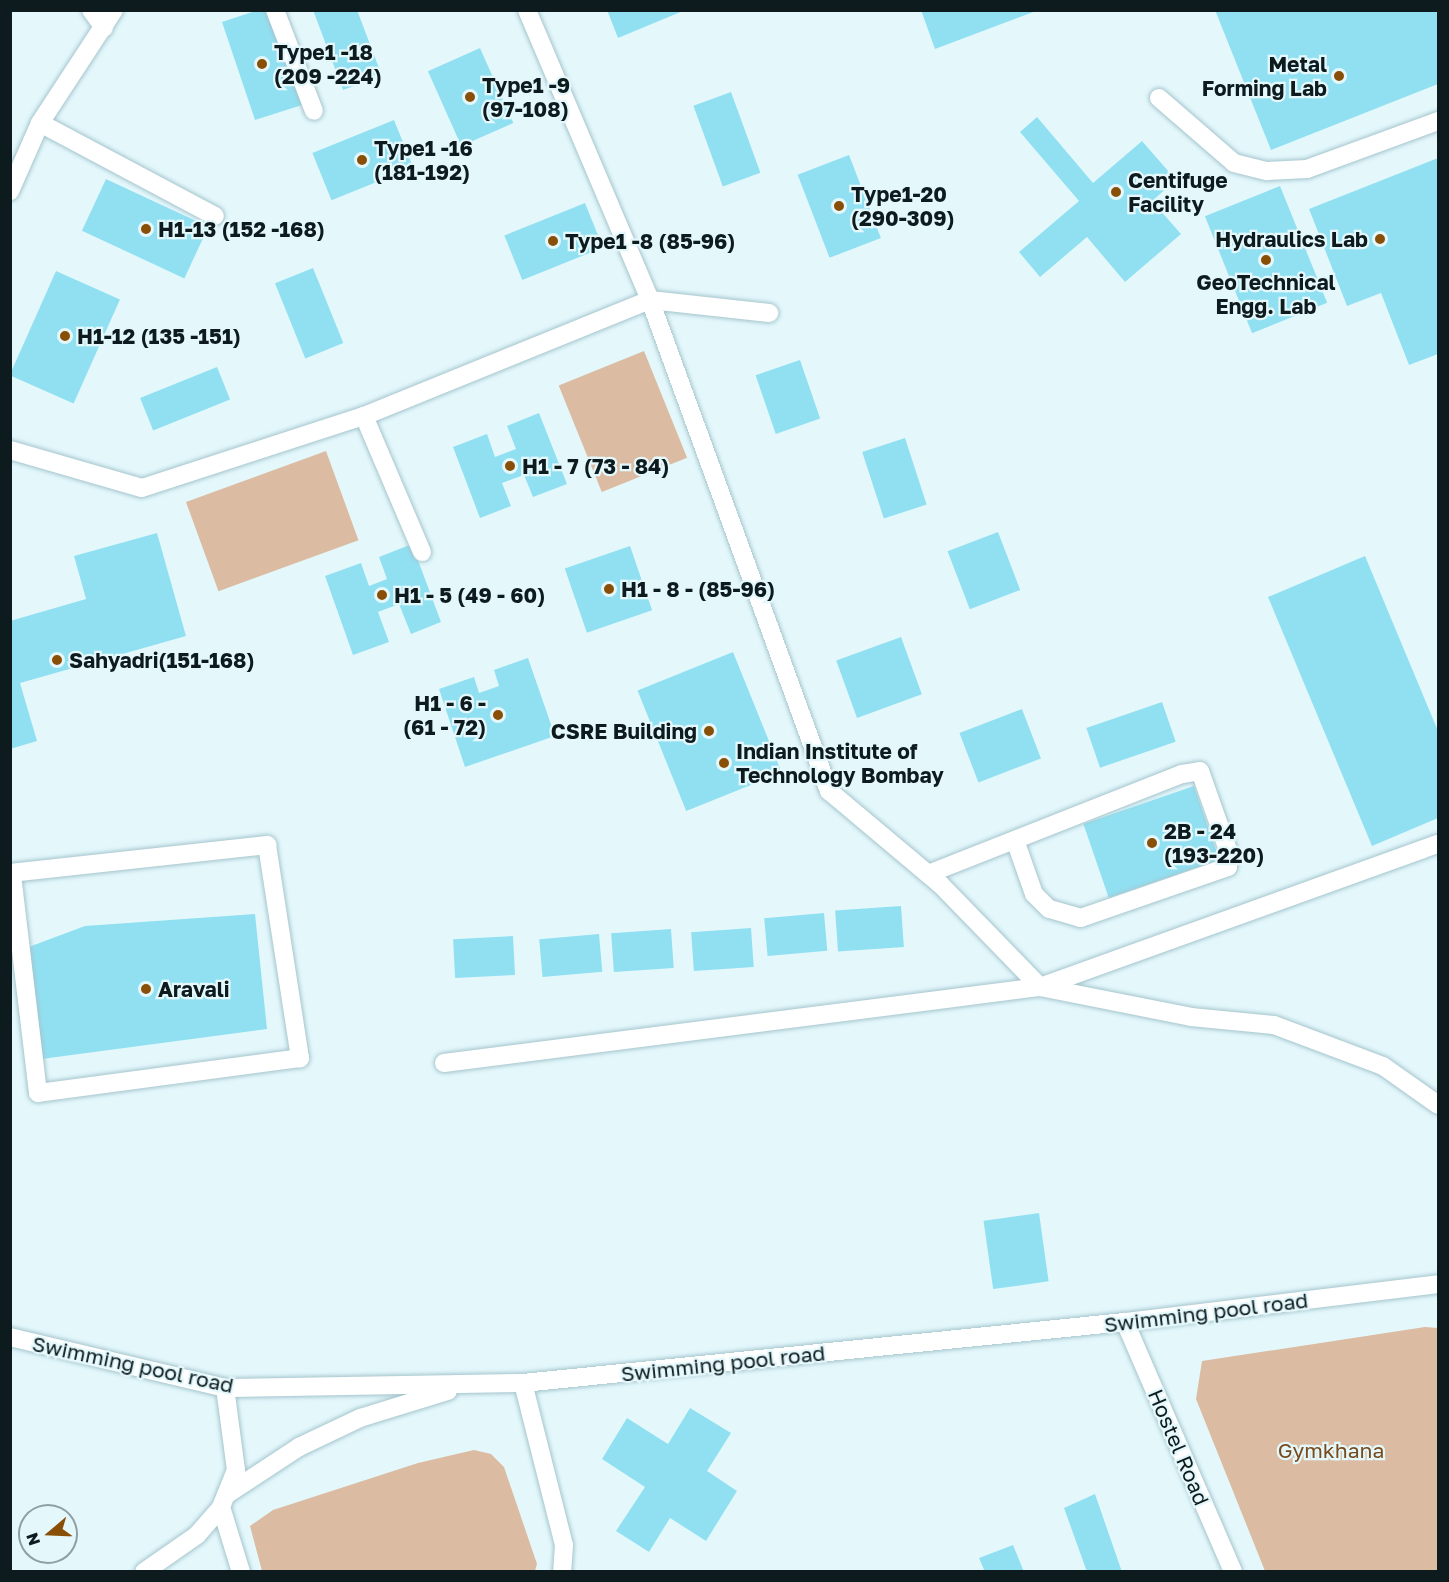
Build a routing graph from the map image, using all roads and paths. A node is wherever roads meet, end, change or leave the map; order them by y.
1 (91, 10) edge
2 (114, 10) edge
3 (275, 10) edge
4 (526, 10) edge
5 (104, 28) junction
6 (1159, 98) dead end
7 (314, 111) dead end
8 (1438, 121) edge
9 (40, 123) junction
10 (10, 191) edge
11 (215, 216) dead end
12 (650, 300) junction
13 (769, 313) dead end
14 (364, 416) junction
15 (10, 450) edge
16 (422, 552) dead end
17 (1015, 840) junction
18 (1438, 844) edge
19 (11, 873) edge
20 (928, 874) junction
21 (1040, 987) junction
22 (444, 1063) dead end
23 (1438, 1105) edge
24 (1438, 1284) edge
25 (1125, 1322) junction
26 (10, 1337) edge
27 (523, 1383) junction
28 (467, 1385) junction
29 (225, 1388) junction
30 (224, 1501) junction
31 (144, 1572) edge
32 (241, 1572) edge
33 (562, 1572) edge
34 (1233, 1572) edge

1 - 5 lane
2 - 5 lane
3 - 7 lane
4 - 12 lane
5 - 9 lane
6 - 8 lane
9 - 10 lane
9 - 11 lane
12 - 13 lane
12 - 14 lane
12 - 20 lane
14 - 15 lane
14 - 16 lane
17 - 17 lane
17 - 20 lane
18 - 21 lane
19 - 19 lane
20 - 21 lane
21 - 22 lane
21 - 23 lane
24 - 25 lane, Swimming pool road
25 - 27 lane, Swimming pool road
25 - 34 lane, Hostel Road
26 - 29 lane, Swimming pool road
27 - 28 lane, Swimming pool road
27 - 33 lane
28 - 29 lane, Swimming pool road
28 - 30 lane
29 - 30 lane
30 - 31 lane
30 - 32 lane

